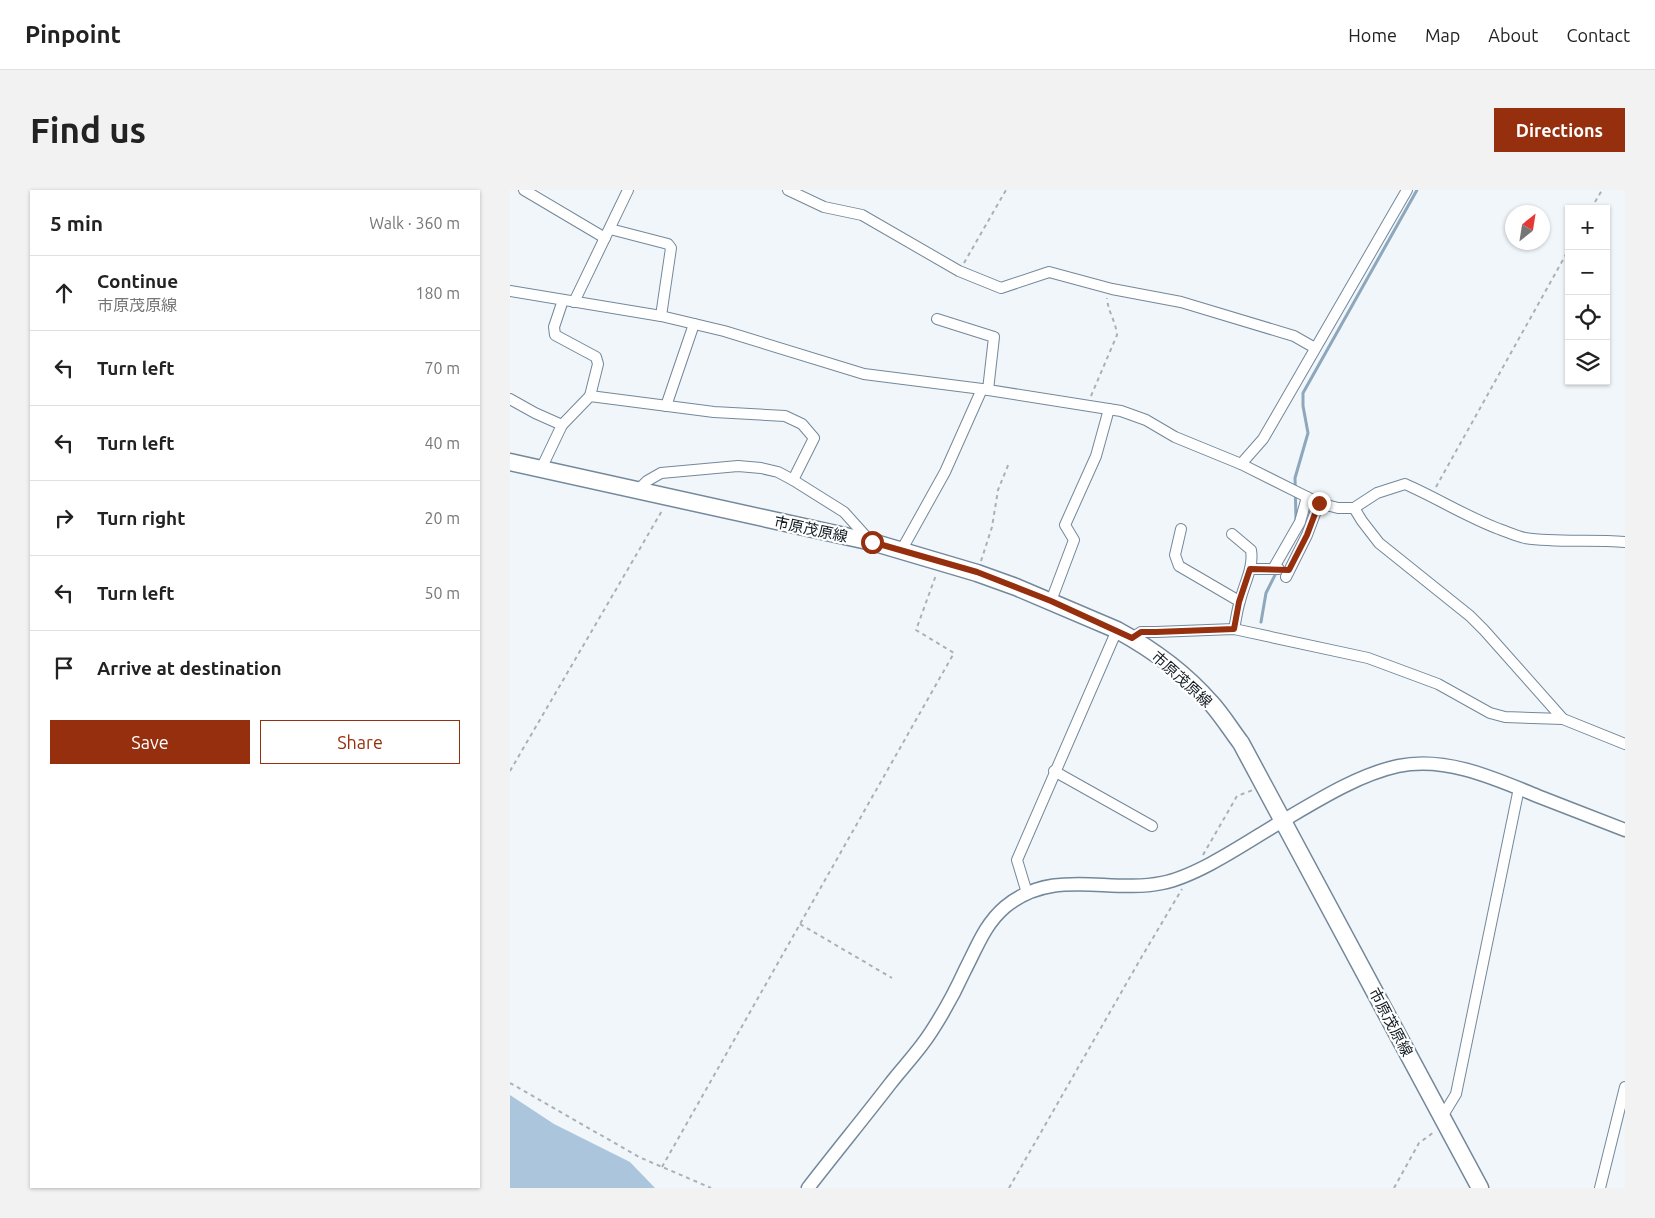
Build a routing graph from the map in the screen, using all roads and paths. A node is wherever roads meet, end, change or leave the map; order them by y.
1 (524, 190) edge
2 (628, 190) edge
3 (788, 190) edge
4 (1006, 190) edge
5 (1407, 190) edge
6 (1602, 190) edge
7 (1594, 205) edge
8 (607, 234) junction
9 (1568, 250) edge
10 (959, 271) junction
11 (1112, 289) junction
12 (510, 290) edge
13 (562, 300) junction
14 (574, 302) junction
15 (661, 316) junction
16 (937, 319) dead end
17 (694, 324) junction
18 (1315, 348) junction
19 (984, 390) junction
20 (590, 396) junction
21 (510, 399) edge
22 (1087, 405) junction
23 (666, 406) junction
24 (1109, 409) junction
25 (562, 425) junction
26 (510, 462) edge
27 (1009, 462) dead end
28 (1241, 464) junction
29 (541, 469) junction
30 (793, 480) junction
31 (637, 491) junction
32 (1432, 496) junction
33 (1307, 497) junction
34 (669, 498) junction
35 (1319, 503) junction
36 (1354, 508) junction
37 (1181, 529) dead end
38 (1232, 534) dead end
39 (872, 542) junction
40 (1625, 542) edge
41 (901, 551) junction
42 (941, 561) junction
43 (1273, 568) junction
44 (1250, 569) junction
45 (977, 572) junction
46 (1051, 601) junction
47 (1239, 602) junction
48 (1234, 629) junction
49 (1117, 630) junction
50 (1132, 638) junction
51 (1563, 719) junction
52 (1625, 744) edge
53 (510, 771) edge
54 (1054, 771) junction
55 (1264, 786) junction
56 (1519, 788) junction
57 (1283, 821) junction
58 (1152, 826) dead end
59 (1625, 830) edge
60 (1193, 872) junction
61 (1028, 893) junction
62 (800, 924) junction
63 (892, 978) dead end
64 (510, 1083) edge
65 (1625, 1087) edge
66 (1444, 1121) junction
67 (662, 1167) junction
68 (711, 1188) edge
69 (808, 1188) edge
70 (1009, 1188) edge
71 (1394, 1188) edge
72 (1480, 1188) edge
73 (1600, 1188) edge

1 - 8 street
2 - 8 street
3 - 10 street
4 - 10 path
5 - 18 street
6 - 7 path
8 - 14 street
8 - 15 street
9 - 32 path
10 - 11 street
11 - 18 street
11 - 22 path
12 - 13 street
13 - 14 street
13 - 20 street
14 - 15 street
15 - 17 street
16 - 19 street
17 - 19 street
17 - 23 street
18 - 28 street
19 - 22 street
19 - 41 street
20 - 23 street
20 - 25 street
21 - 25 street
22 - 24 street
23 - 30 street
24 - 28 street
24 - 46 street
25 - 29 street
26 - 29 main road, 市原茂原線
27 - 45 path
28 - 33 street
29 - 31 main road, 市原茂原線
30 - 31 street
30 - 39 street
31 - 34 main road, 市原茂原線
32 - 36 street
32 - 40 street
33 - 35 street
33 - 43 street
34 - 39 main road, 市原茂原線
34 - 53 path
35 - 36 street
35 - 43 street
36 - 51 street
37 - 47 street
38 - 44 street
39 - 41 main road, 市原茂原線
41 - 42 main road, 市原茂原線
42 - 45 main road, 市原茂原線
42 - 62 path
43 - 44 street
44 - 47 street
45 - 46 main road, 市原茂原線
46 - 49 main road, 市原茂原線
47 - 48 street
48 - 50 street
48 - 51 street
49 - 50 main road, 市原茂原線
49 - 54 street
50 - 55 main road, 市原茂原線
51 - 52 street
54 - 58 street
54 - 61 street
55 - 57 main road, 市原茂原線
55 - 60 path
56 - 57 street
56 - 59 street
56 - 66 street
57 - 60 street
57 - 66 main road, 市原茂原線
60 - 61 street
60 - 70 path
61 - 69 street
62 - 63 path
62 - 67 path
64 - 67 path
65 - 73 street
66 - 71 path
66 - 72 main road, 市原茂原線
67 - 68 path

